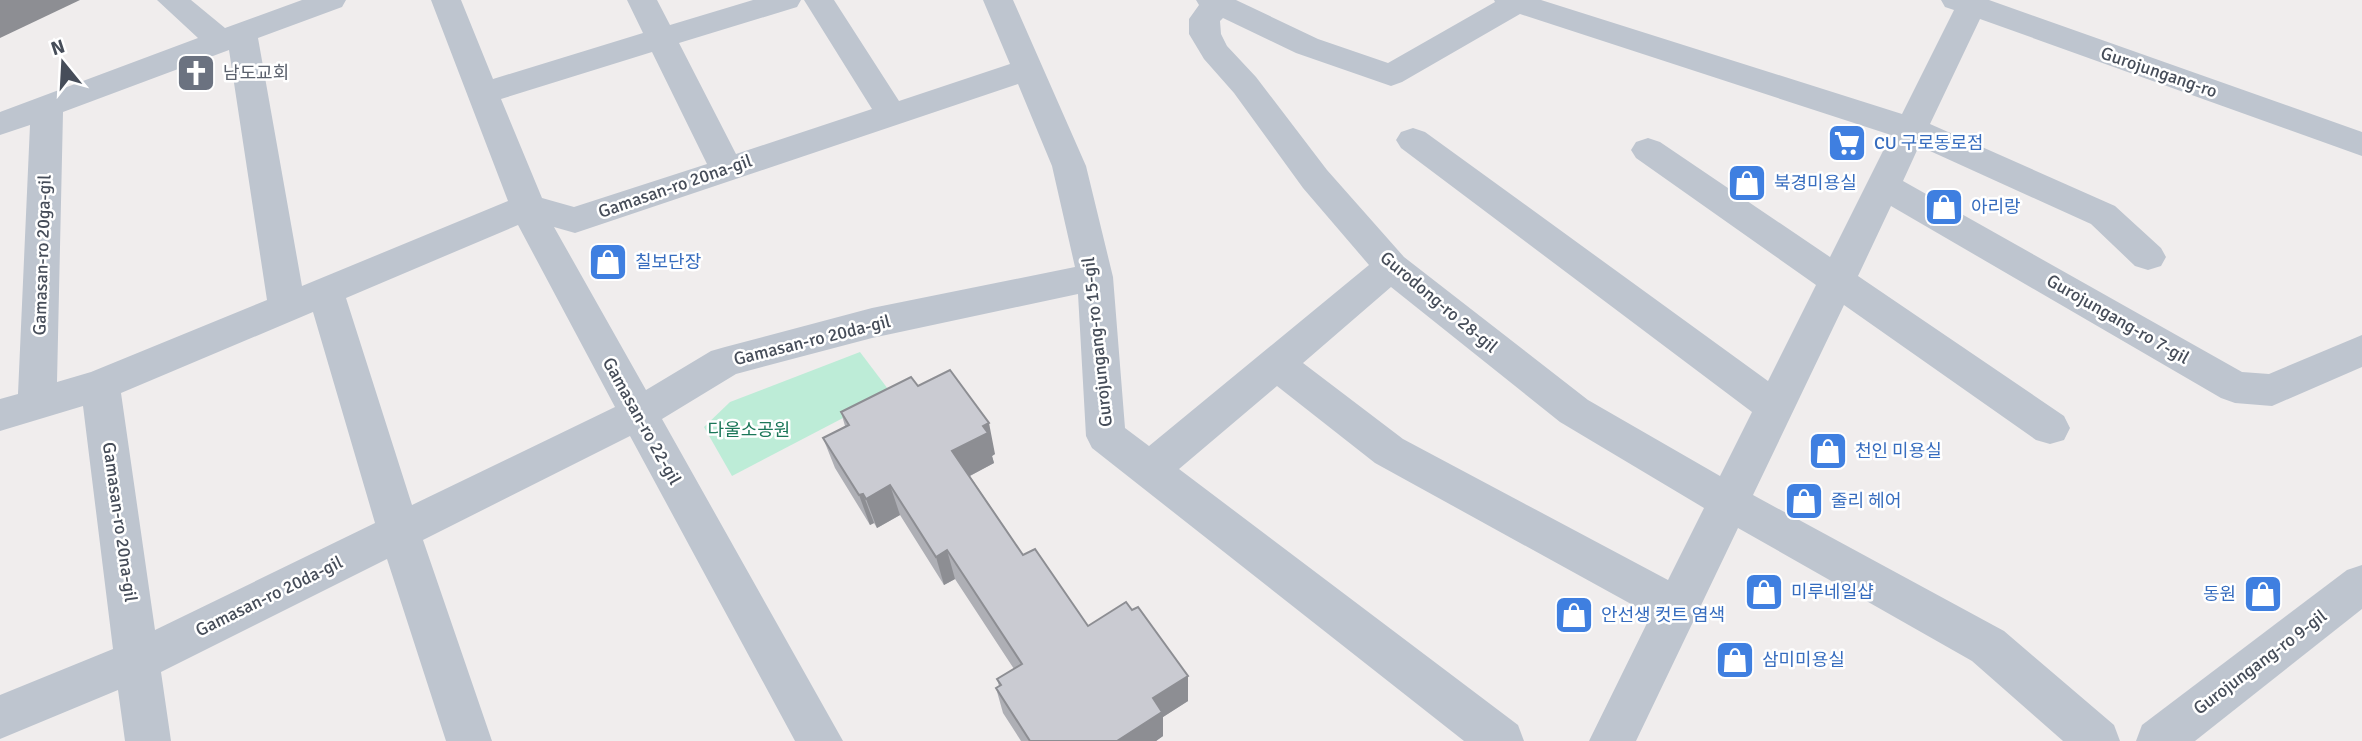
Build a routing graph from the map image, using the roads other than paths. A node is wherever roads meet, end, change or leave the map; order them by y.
1 (172, 0) edge
2 (331, 0) edge
3 (446, 0) edge
4 (642, 0) edge
5 (786, 0) edge
6 (819, 0) edge
7 (998, 0) edge
8 (1515, 1) edge
9 (1214, 2) edge
10 (1967, 2) edge
11 (231, 37) junction
12 (662, 38) junction
13 (1029, 69) junction
14 (483, 93) junction
15 (47, 106) junction
16 (891, 114) junction
17 (0, 124) edge
18 (1911, 129) junction
19 (1413, 140) dead end
20 (2362, 144) edge
21 (1648, 150) dead end
22 (726, 168) junction
23 (1884, 185) junction
24 (528, 207) junction
25 (2148, 257) dead end
26 (1391, 267) junction
27 (1094, 277) junction
28 (1835, 279) junction
29 (326, 291) junction
30 (287, 307) junction
31 (2362, 350) edge
32 (1276, 364) junction
33 (100, 385) junction
34 (37, 404) junction
35 (1775, 407) junction
36 (638, 414) junction
37 (0, 415) edge
38 (2050, 428) dead end
39 (1150, 470) junction
40 (1729, 502) junction
41 (399, 532) junction
42 (2362, 584) edge
43 (1677, 607) junction
44 (139, 660) junction
45 (0, 717) edge
46 (148, 741) edge
47 (469, 741) edge
48 (820, 741) edge
49 (1501, 741) edge
50 (1612, 741) edge
51 (2096, 741) edge
52 (2159, 741) edge

1 - 11 street
2 - 11 street
3 - 14 street, Gamasan-ro 22-gil
4 - 12 street
5 - 12 street
6 - 16 street
7 - 13 street, Gurojungang-ro 15-gil
8 - 9 street
8 - 18 street
9 - 26 street, Gurodong-ro 28-gil
10 - 18 street
10 - 20 street, Gurojungang-ro
11 - 15 street
11 - 30 street
12 - 14 street
12 - 22 street
13 - 16 street, Gamasan-ro 20na-gil
13 - 27 street, Gurojungang-ro 15-gil
14 - 24 street, Gamasan-ro 22-gil
15 - 17 street
15 - 34 street, Gamasan-ro 20ga-gil
16 - 22 street, Gamasan-ro 20na-gil
18 - 23 street
18 - 25 street
19 - 35 street
21 - 28 street
22 - 24 street, Gamasan-ro 20na-gil
23 - 28 street
23 - 31 street, Gurojungang-ro 7-gil
24 - 29 street
24 - 36 street, Gamasan-ro 22-gil
26 - 32 street
26 - 40 street, Gurodong-ro 28-gil
27 - 36 street, Gamasan-ro 20da-gil
27 - 39 street, Gurojungang-ro 15-gil
28 - 35 street
28 - 38 street
29 - 30 street
29 - 41 street
30 - 33 street
32 - 39 street
32 - 43 street
33 - 34 street
33 - 44 street, Gamasan-ro 20na-gil
34 - 37 street
35 - 40 street
36 - 41 street, Gamasan-ro 20da-gil
36 - 48 street, Gamasan-ro 22-gil
39 - 49 street, Gurojungang-ro 15-gil
40 - 43 street
40 - 51 street, Gurodong-ro 28-gil
41 - 44 street, Gamasan-ro 20da-gil
41 - 47 street
42 - 52 street, Gurojungang-ro 9-gil
43 - 50 street
44 - 45 street, Gamasan-ro 20da-gil
44 - 46 street

